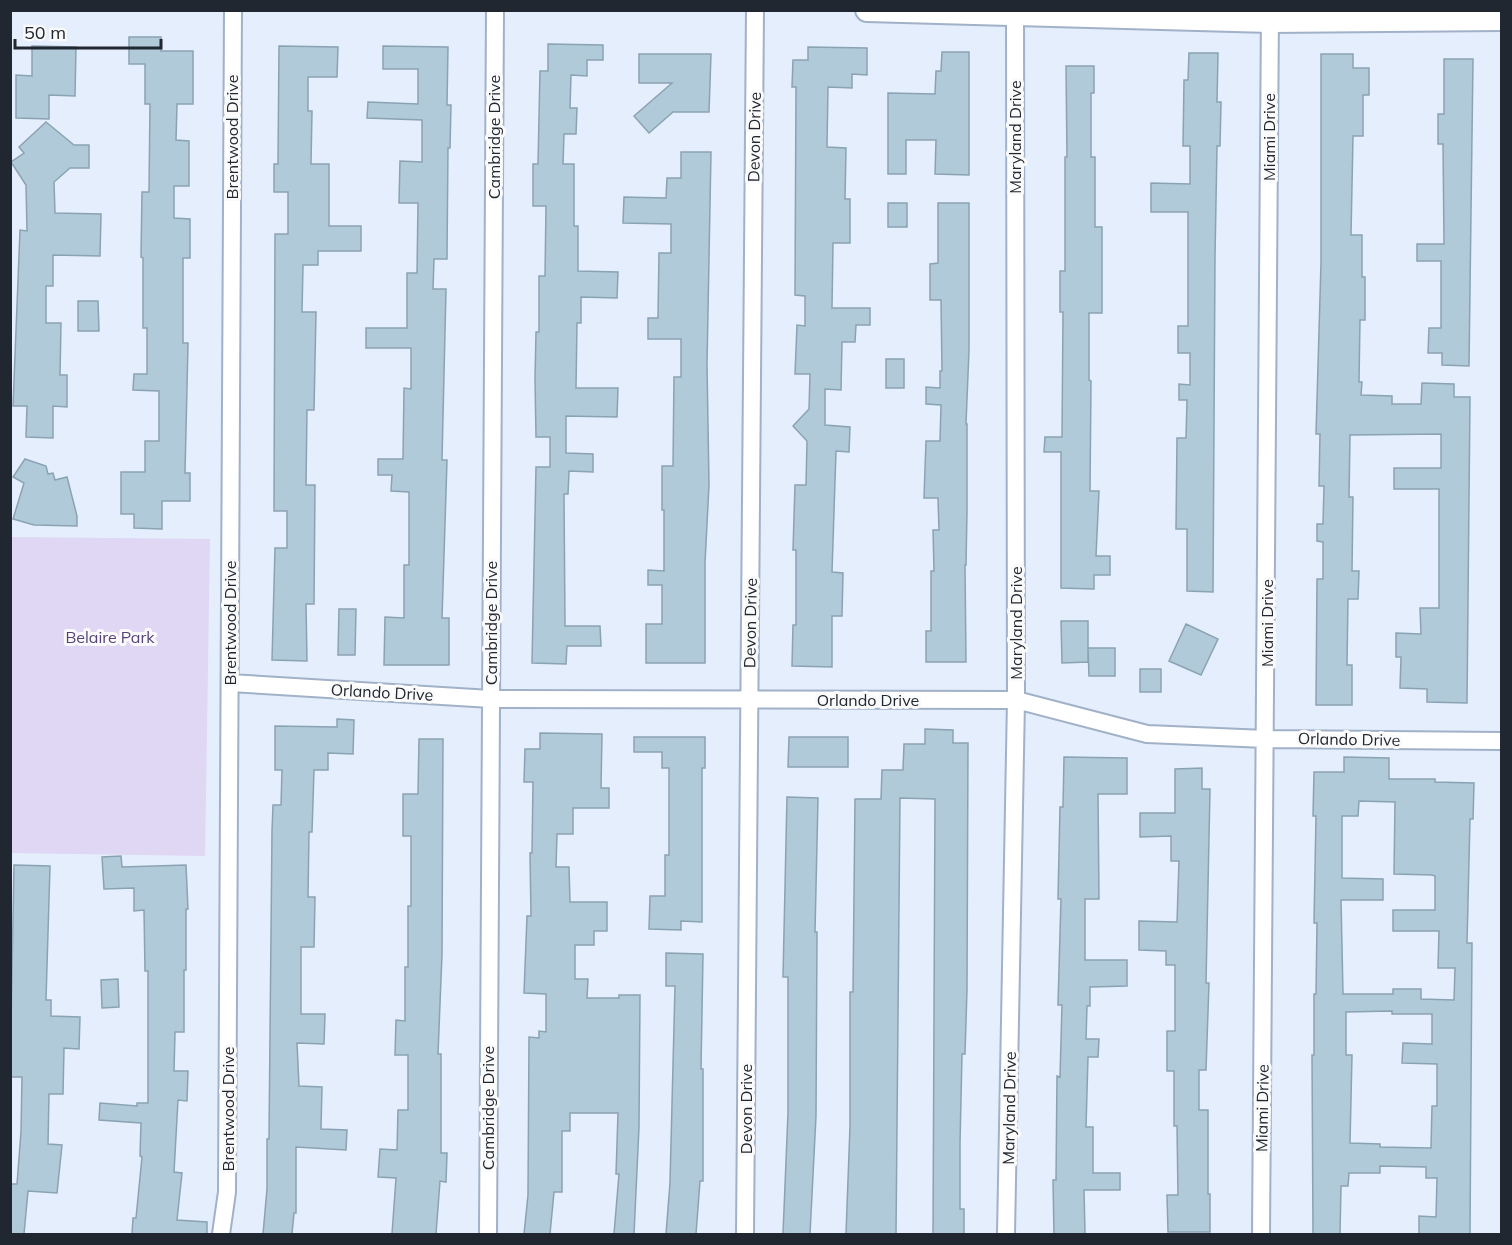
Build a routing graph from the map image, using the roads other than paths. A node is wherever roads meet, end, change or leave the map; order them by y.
1 (233, 10) edge
2 (495, 10) edge
3 (755, 10) edge
4 (867, 10) edge
5 (1015, 13) edge
6 (1270, 16) edge
7 (1502, 19) edge
8 (230, 683) junction
9 (491, 699) junction
10 (749, 700) junction
11 (1016, 700) junction
12 (1266, 739) junction
13 (1502, 741) edge
14 (221, 1234) edge
15 (488, 1234) edge
16 (745, 1234) edge
17 (1006, 1234) edge
18 (1261, 1234) edge

1 - 8 street, Brentwood Drive
2 - 9 street, Cambridge Drive
3 - 10 street, Devon Drive
4 - 5 street
5 - 6 street
5 - 11 street, Maryland Drive
6 - 7 street
6 - 12 street, Miami Drive
8 - 9 street, Orlando Drive
8 - 14 street, Brentwood Drive
9 - 10 street, Orlando Drive
9 - 15 street, Cambridge Drive
10 - 11 street, Orlando Drive
10 - 16 street, Devon Drive
11 - 12 street, Orlando Drive
11 - 17 street, Maryland Drive
12 - 13 street, Orlando Drive
12 - 18 street, Miami Drive

